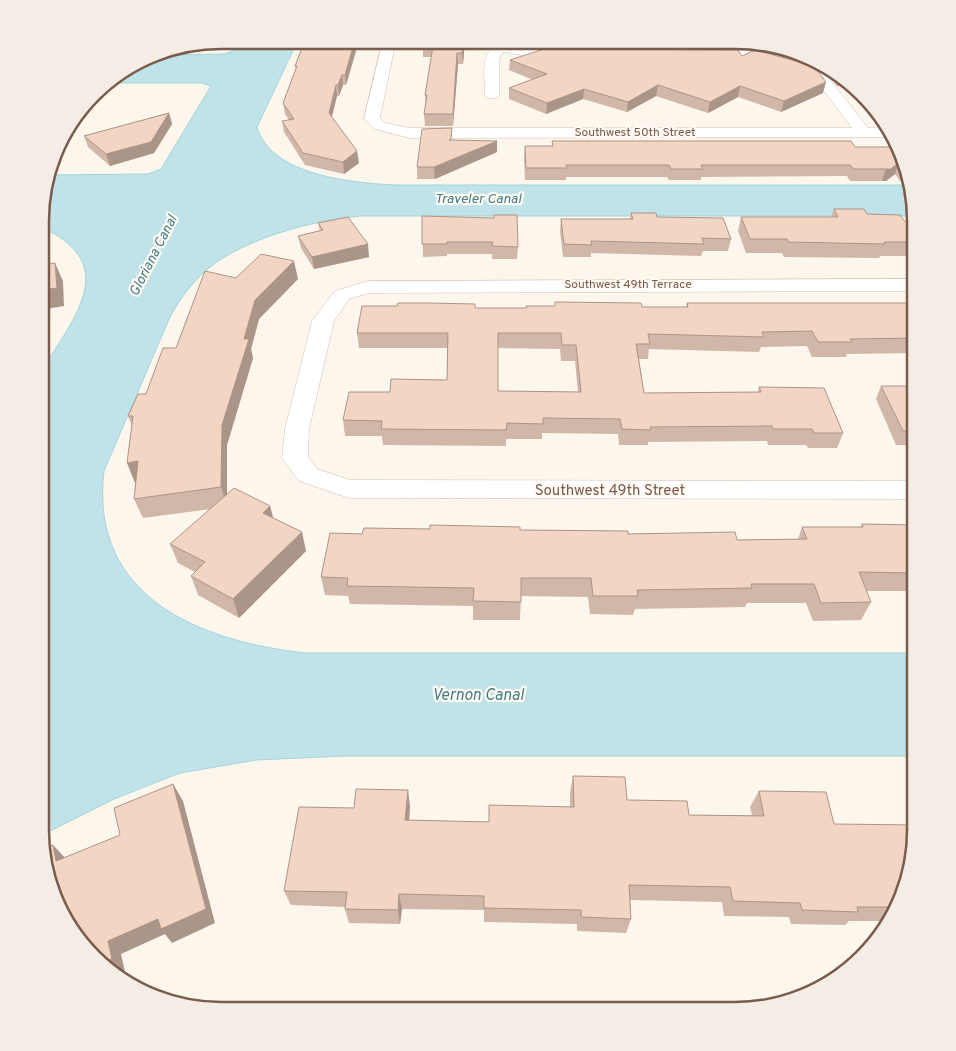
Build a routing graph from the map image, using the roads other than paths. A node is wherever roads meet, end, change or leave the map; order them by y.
1 (388, 49) edge
2 (495, 49) edge
3 (518, 49) edge
4 (705, 49) edge
5 (758, 50) edge
6 (583, 54) edge
7 (761, 55) junction
8 (780, 55) edge
9 (814, 68) edge
10 (492, 95) dead end
11 (864, 133) junction
12 (883, 133) edge
13 (907, 285) edge
14 (308, 475) joint
15 (907, 490) edge

1 - 11 street, Southwest 50th Street
2 - 10 street
3 - 6 street
4 - 7 street
5 - 7 street
7 - 8 street
9 - 11 street
11 - 12 street, Southwest 50th Street
13 - 14 street, Southwest 49th Terrace
14 - 15 street, Southwest 49th Street

